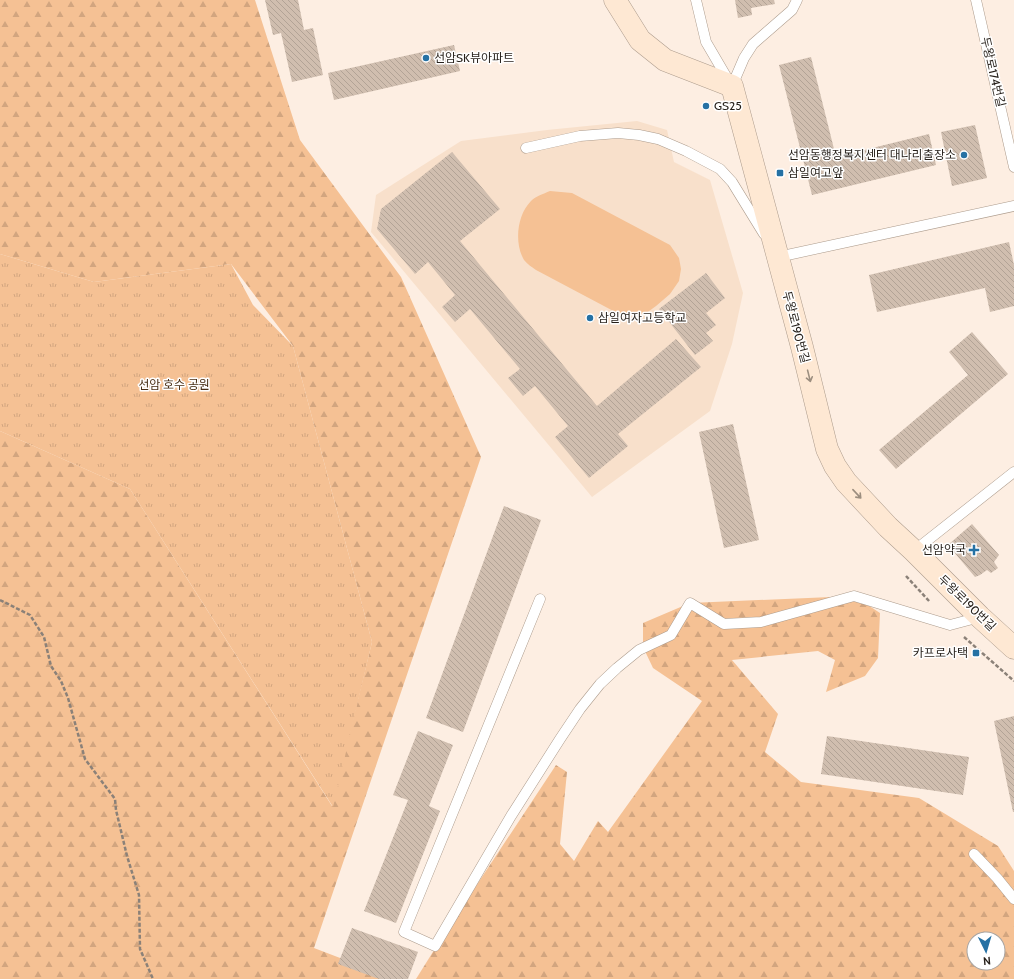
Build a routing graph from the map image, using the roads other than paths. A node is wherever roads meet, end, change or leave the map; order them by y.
1 (615, 0) edge
2 (696, 0) edge
3 (797, 0) edge
4 (976, 0) edge
5 (732, 86) junction
6 (526, 148) dead end
7 (1014, 167) edge
8 (1014, 206) edge
9 (778, 257) junction
10 (1014, 472) edge
11 (914, 551) junction
12 (540, 599) dead end
13 (980, 617) junction
14 (1014, 648) edge
15 (974, 854) dead end
16 (1014, 899) edge

1 - 5 street
2 - 5 lane
3 - 5 lane
4 - 7 lane, 두왕로174번길
5 - 9 street, 두왕로190번길
6 - 9 lane
8 - 9 lane
9 -> 11 street, 두왕로190번길
10 - 11 lane
11 - 13 street, 두왕로190번길
12 - 13 lane
13 - 14 street, 두왕로190번길
15 - 16 lane

